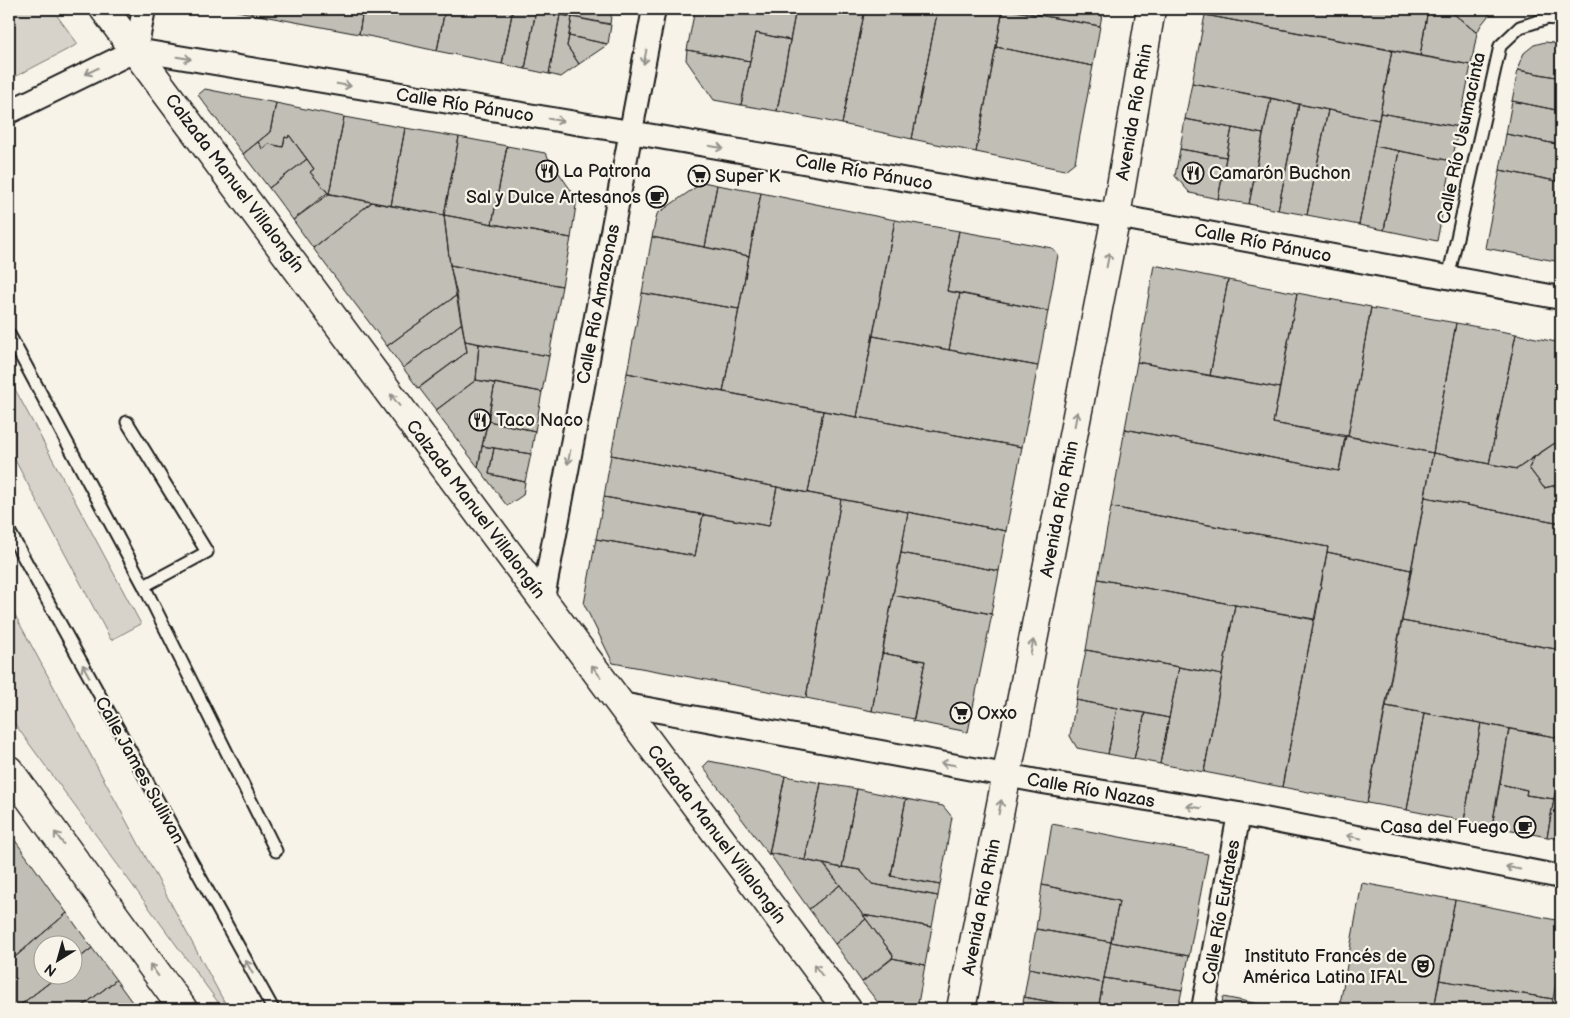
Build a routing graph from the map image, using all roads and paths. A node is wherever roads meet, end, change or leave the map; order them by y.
1 (104, 9) edge
2 (144, 9) edge
3 (654, 9) edge
4 (1151, 9) edge
5 (1561, 20) edge
6 (136, 50) junction
7 (9, 112) edge
8 (630, 132) junction
9 (1116, 216) junction
10 (1448, 278) junction
11 (1561, 298) edge
12 (9, 334) edge
13 (127, 422) dead end
14 (9, 531) edge
15 (144, 586) junction
16 (543, 598) junction
17 (621, 704) junction
18 (9, 770) edge
19 (1006, 775) junction
20 (1239, 814) junction
21 (276, 851) dead end
22 (1561, 877) edge
23 (183, 1009) edge
24 (273, 1009) edge
25 (847, 1009) edge
26 (961, 1009) edge
27 (1203, 1009) edge

1 - 6 street, Calzada Manuel Villalongín
2 - 6 street
3 -> 8 street, Calle Río Amazonas
4 - 9 street, Avenida Río Rhin
5 - 10 lane, Calle Río Usumacinta
6 -> 7 street
6 -> 8 street, Calle Río Pánuco
16 -> 6 street, Calzada Manuel Villalongín
8 -> 9 street, Calle Río Pánuco
8 -> 16 street, Calle Río Amazonas
9 - 10 street, Calle Río Pánuco
19 -> 9 street, Avenida Río Rhin
10 - 11 street, Calle Río Pánuco
12 - 15 lane
13 - 15 lane
24 -> 14 lane, Calle James Sullivan
15 - 21 lane
17 -> 16 street, Calzada Manuel Villalongín
19 -> 17 street, Calle Río Nazas
25 -> 17 street, Calzada Manuel Villalongín
23 -> 18 street
20 -> 19 street, Calle Río Nazas
26 -> 19 street, Avenida Río Rhin
22 -> 20 street, Calle Río Nazas
20 - 27 street, Calle Río Eufrates

